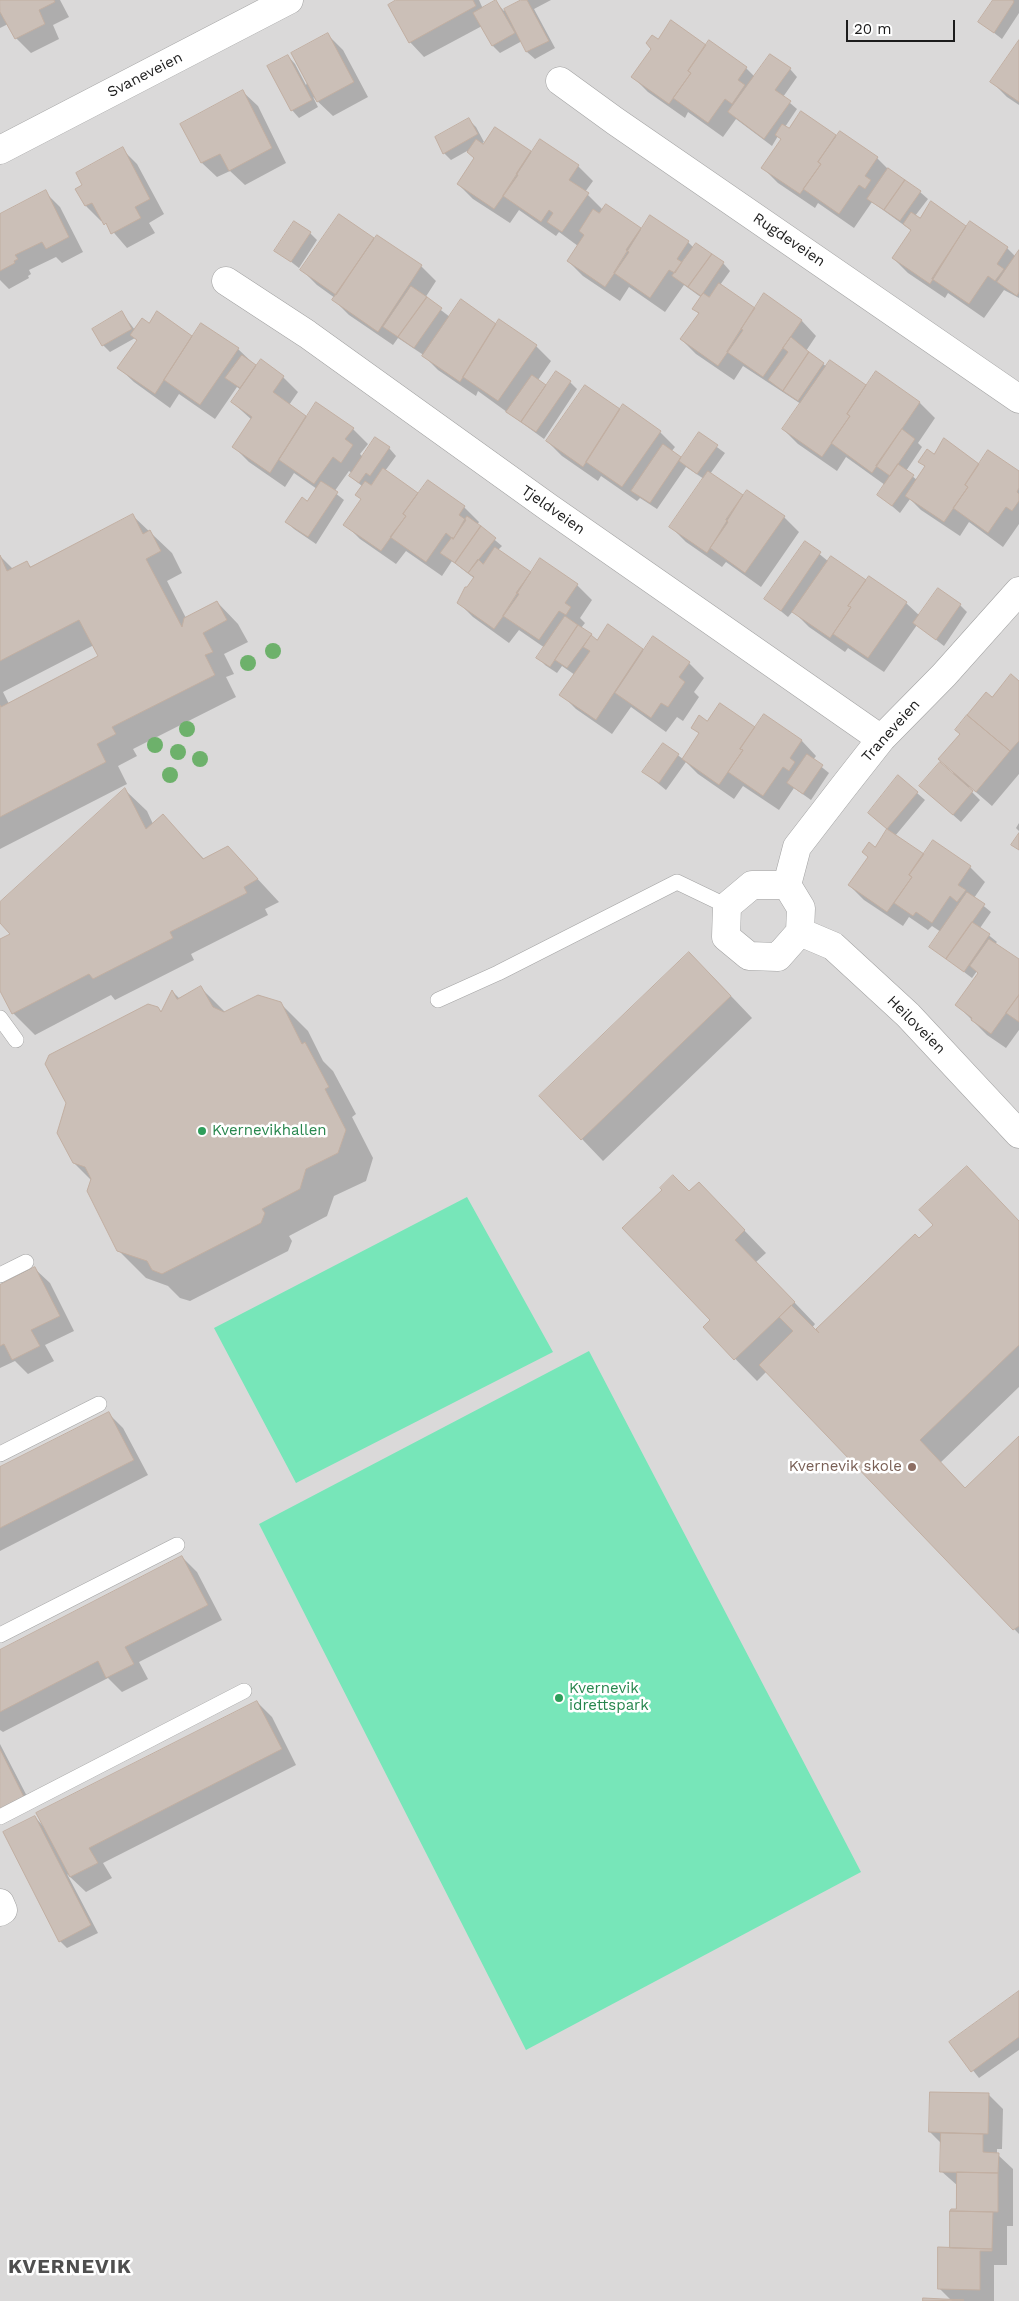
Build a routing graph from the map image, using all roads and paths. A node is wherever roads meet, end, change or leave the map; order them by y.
1 (289, 0) edge
2 (560, 81) dead end
3 (0, 150) edge
4 (226, 281) dead end
5 (1019, 399) edge
6 (1018, 596) edge
7 (881, 740) junction
8 (787, 885) junction
9 (727, 906) junction
10 (800, 932) junction
11 (438, 1000) dead end
12 (0, 1018) edge
13 (16, 1040) dead end
14 (1019, 1134) edge
15 (26, 1262) dead end
16 (0, 1275) edge
17 (99, 1404) dead end
18 (0, 1454) edge
19 (177, 1545) dead end
20 (0, 1635) edge
21 (244, 1691) dead end
22 (0, 1817) edge
23 (0, 1903) edge
24 (0, 1912) edge

1 - 3 street, Svaneveien
2 - 5 street, Rugdeveien
4 - 7 street, Tjeldveien
6 - 7 street, Traneveien
7 - 8 street, Traneveien
8 - 9 street
8 - 10 street
9 - 10 street
9 - 11 lane
10 - 14 street, Heiloveien
12 - 13 lane
15 - 16 lane
17 - 18 lane
19 - 20 lane
21 - 22 lane
23 - 24 street

